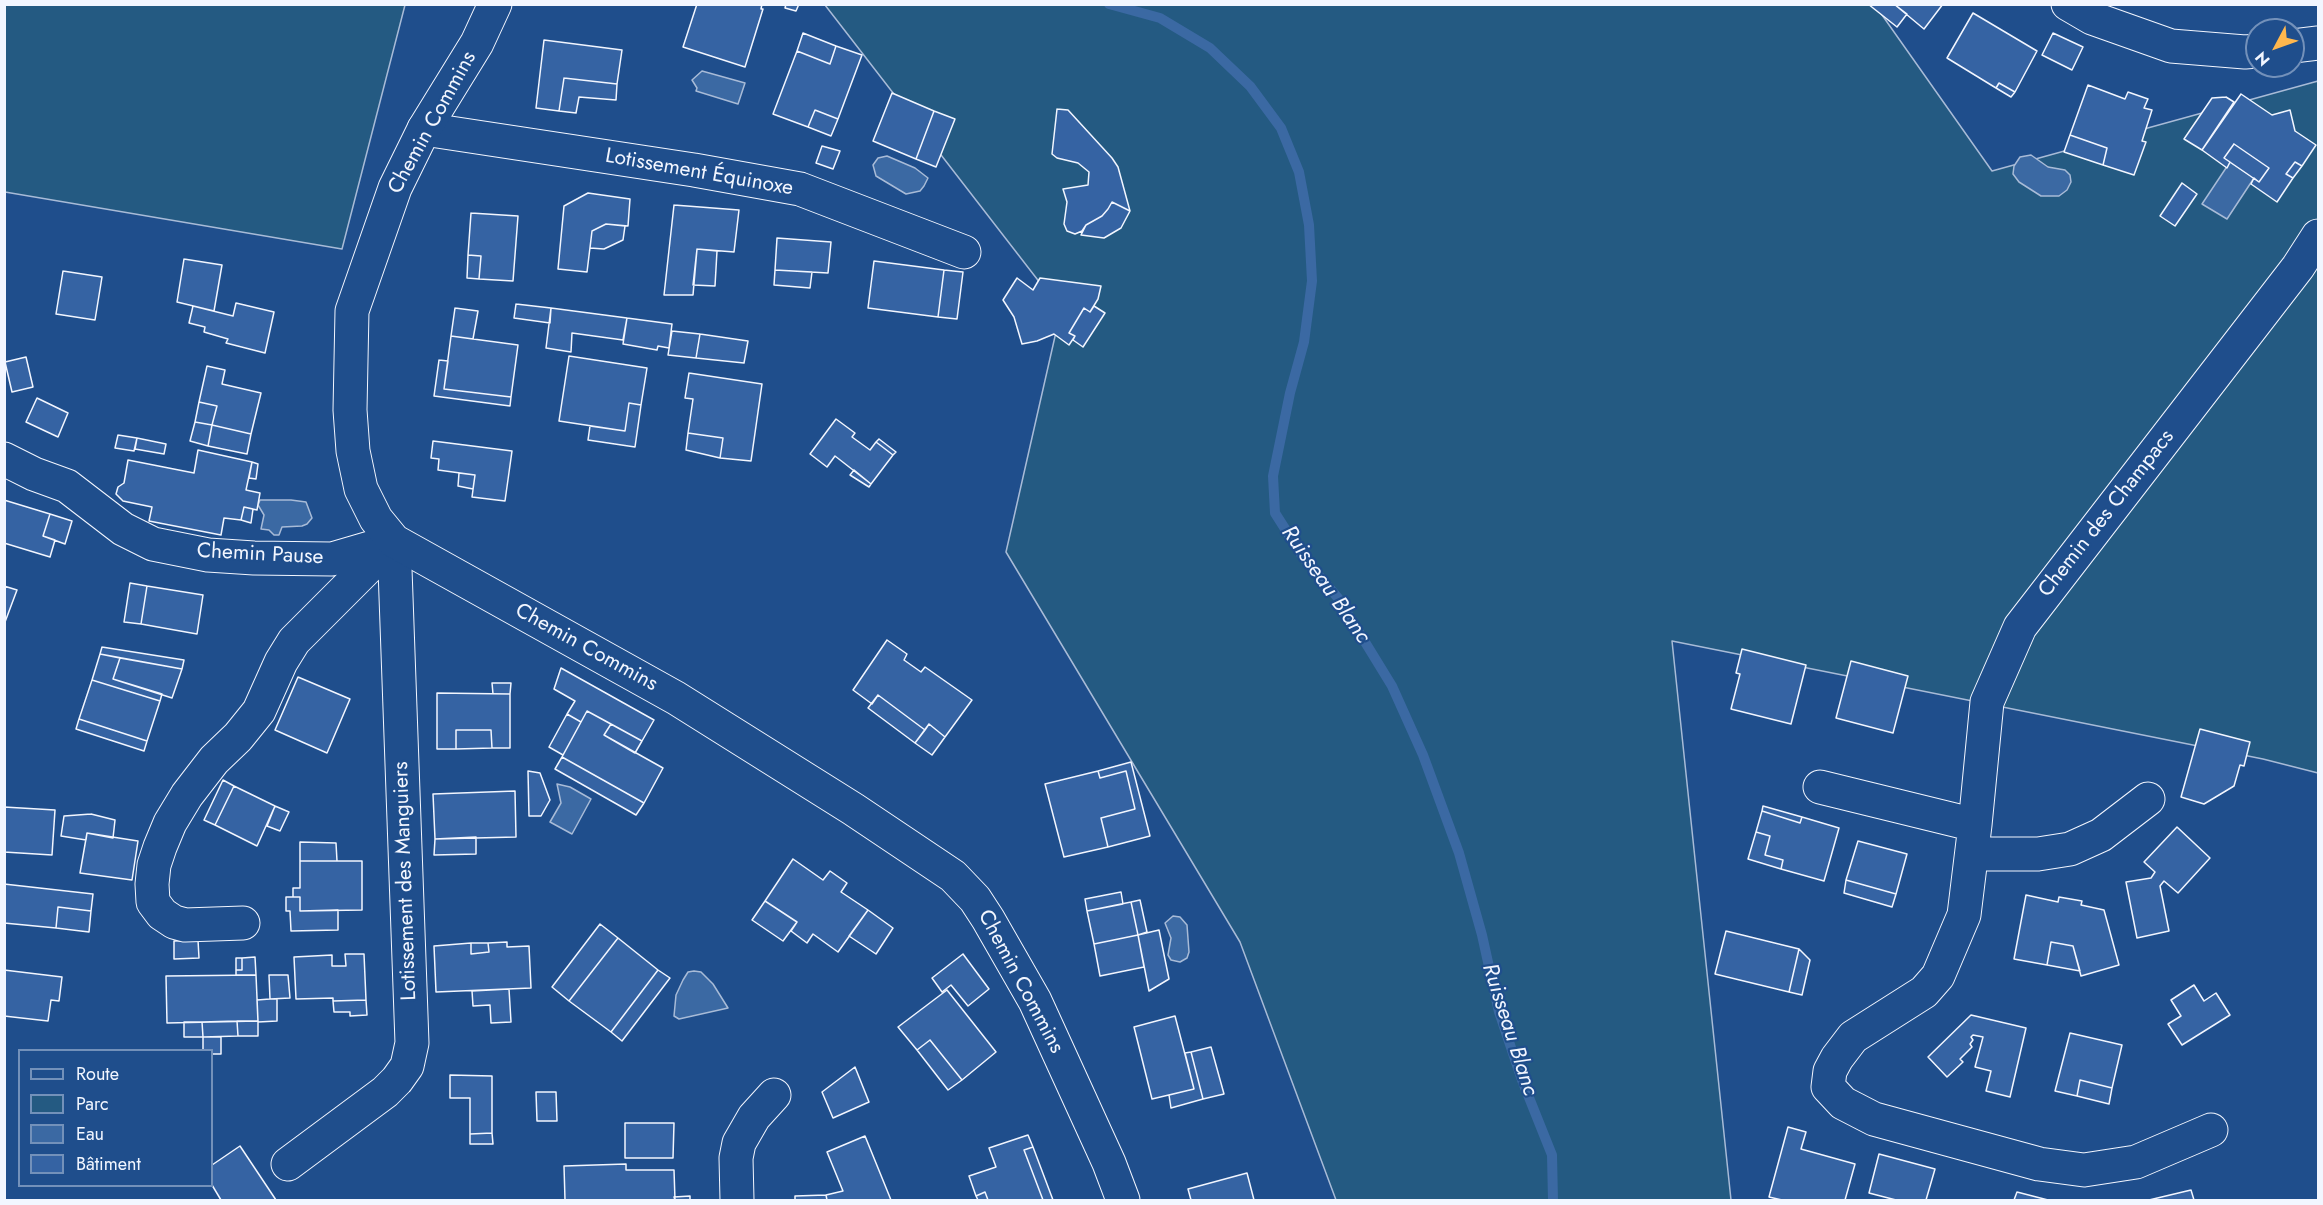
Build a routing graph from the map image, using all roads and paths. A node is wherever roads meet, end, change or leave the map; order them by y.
1 (495, 4) edge
2 (2067, 4) edge
3 (2245, 52) edge
4 (424, 129) junction
5 (2319, 236) edge
6 (964, 252) dead end
7 (4, 459) edge
8 (394, 541) junction
9 (1820, 787) dead end
10 (2148, 799) dead end
11 (1974, 840) junction
12 (243, 923) dead end
13 (774, 1095) dead end
14 (2211, 1130) dead end
15 (288, 1164) dead end
16 (737, 1200) edge
17 (1123, 1200) edge

1 - 4 street, Chemin Commins
2 - 3 street
4 - 6 street, Lotissement Équinoxe
4 - 8 street, Chemin Commins
5 - 11 street, Chemin des Champacs
7 - 8 street, Chemin Pause
8 - 12 street
8 - 15 street, Lotissement des Manguiers
8 - 17 street, Chemin Commins
9 - 11 street
10 - 11 street
11 - 14 street, Chemin des Champacs
13 - 16 street

